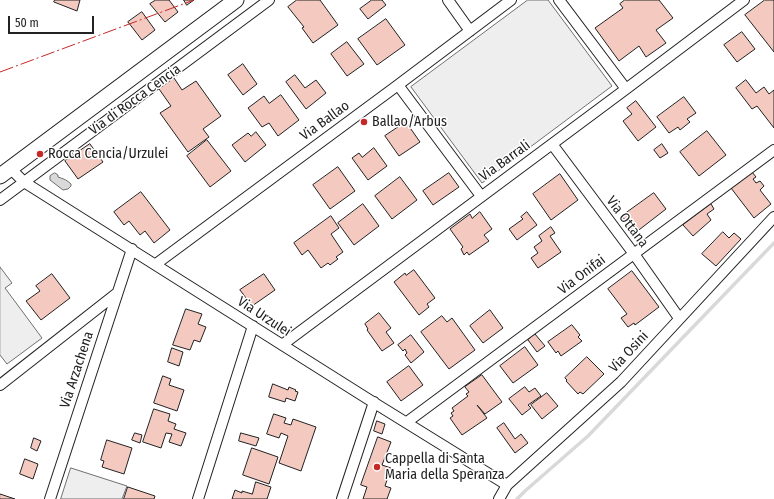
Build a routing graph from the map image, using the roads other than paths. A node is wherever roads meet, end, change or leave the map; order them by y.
1 (236, 0) edge
2 (269, 0) edge
3 (448, 0) edge
4 (511, 0) edge
5 (559, 0) edge
6 (744, 0) edge
7 (470, 31) junction
8 (398, 85) junction
9 (626, 89) junction
10 (552, 144) junction
11 (774, 150) edge
12 (5, 172) edge
13 (24, 182) junction
14 (480, 196) junction
15 (0, 200) edge
16 (774, 217) edge
17 (132, 249) junction
18 (634, 254) junction
19 (156, 264) junction
20 (116, 294) junction
21 (679, 318) junction
22 (253, 326) junction
23 (282, 344) junction
24 (0, 384) edge
25 (374, 402) junction
26 (407, 422) junction
27 (507, 485) junction
28 (50, 499) edge
29 (198, 499) edge
30 (342, 499) edge
31 (499, 499) edge

1 - 12 main road, Via di Rocca Cencia
2 - 13 street, Via di Rocca Cencia
3 - 7 street
4 - 7 street, Via Ballao
5 - 9 street
6 - 9 street, Via Barrali
7 - 8 street, Via Ballao
8 - 14 street
8 - 19 street, Via Ballao
9 - 10 street, Via Barrali
10 - 14 street, Via Barrali
10 - 18 street, Via Ottana
11 - 18 street, Via Onifai
12 - 13 street, Via Urzulei
13 - 15 street, Via di Rocca Cencia
13 - 17 street, Via Urzulei
14 - 23 street, Via Barrali
16 - 21 street, Via Osini
17 - 19 street, Via Urzulei
17 - 20 street, Via Arzachena
18 - 21 street, Via Ottana
18 - 26 street, Via Onifai
19 - 22 street, Via Urzulei
20 - 24 street
20 - 28 street, Via Arzachena
21 - 27 street, Via Osini
22 - 23 street, Via Urzulei
22 - 29 street
23 - 25 street, Via Urzulei
25 - 26 street, Via Urzulei
25 - 30 street
26 - 27 street, Via Urzulei
27 - 31 street, Via Osini

